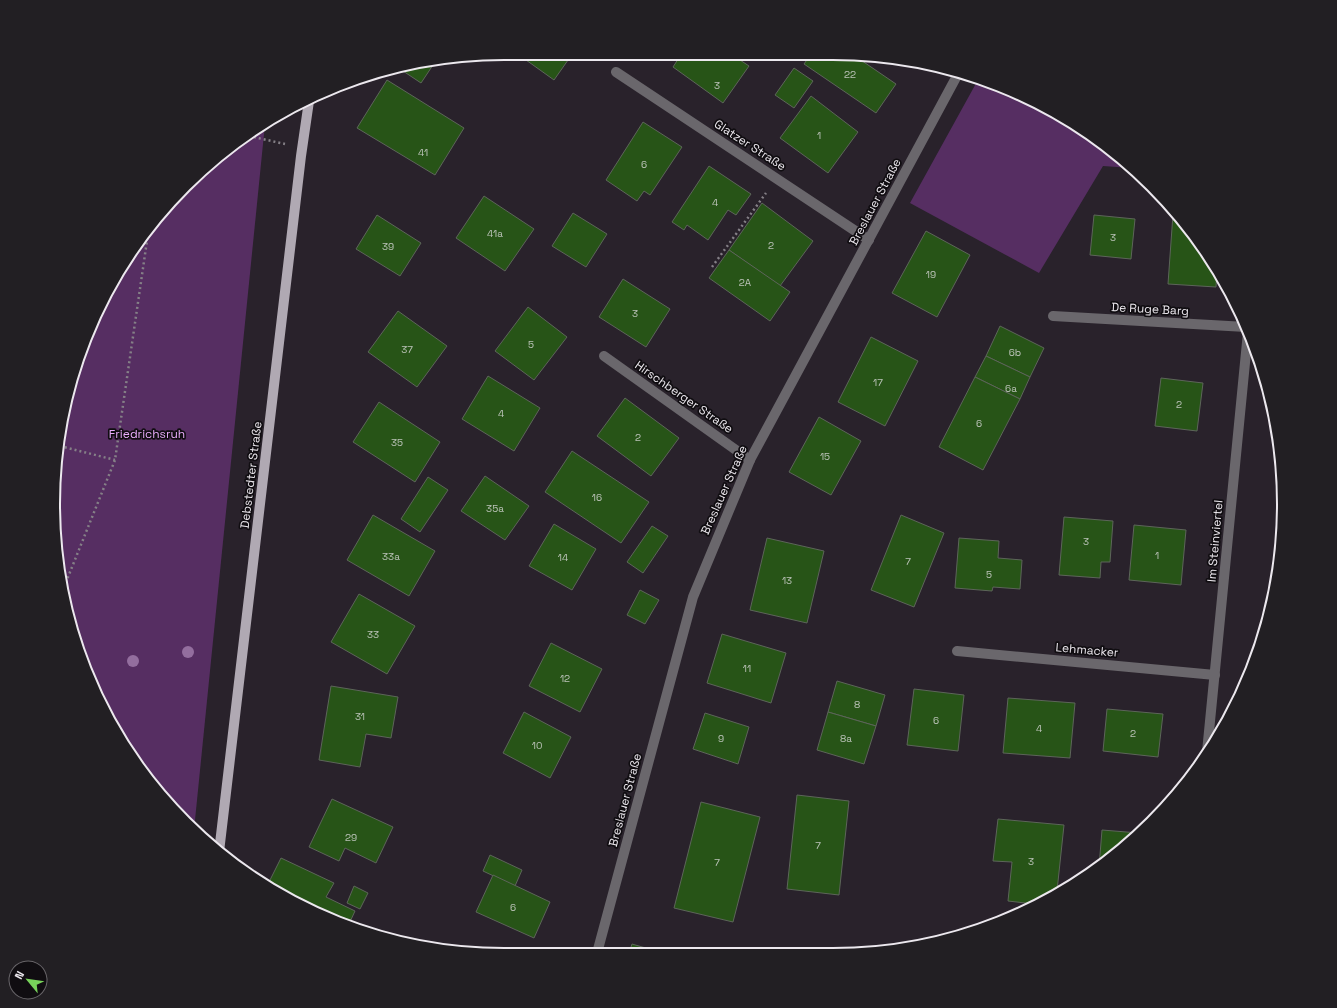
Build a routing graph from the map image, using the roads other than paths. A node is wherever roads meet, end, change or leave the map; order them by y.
1 (616, 72) dead end
2 (956, 78) edge
3 (309, 105) edge
4 (870, 240) junction
5 (1053, 316) dead end
6 (1240, 327) edge
7 (1247, 344) edge
8 (604, 356) dead end
9 (750, 460) junction
10 (957, 651) dead end
11 (1215, 675) junction
12 (1208, 741) edge
13 (220, 845) edge
14 (598, 948) edge

1 - 4 street, Glatzer Straße
2 - 4 street, Breslauer Straße
3 - 13 main road, Debstedter Straße
4 - 9 street, Breslauer Straße
5 - 6 street, De Ruge Barg
7 - 11 street, Im Steinviertel
8 - 9 street, Hirschberger Straße
9 - 14 street, Breslauer Straße
10 - 11 street, Lehmacker
11 - 12 street, Im Steinviertel

